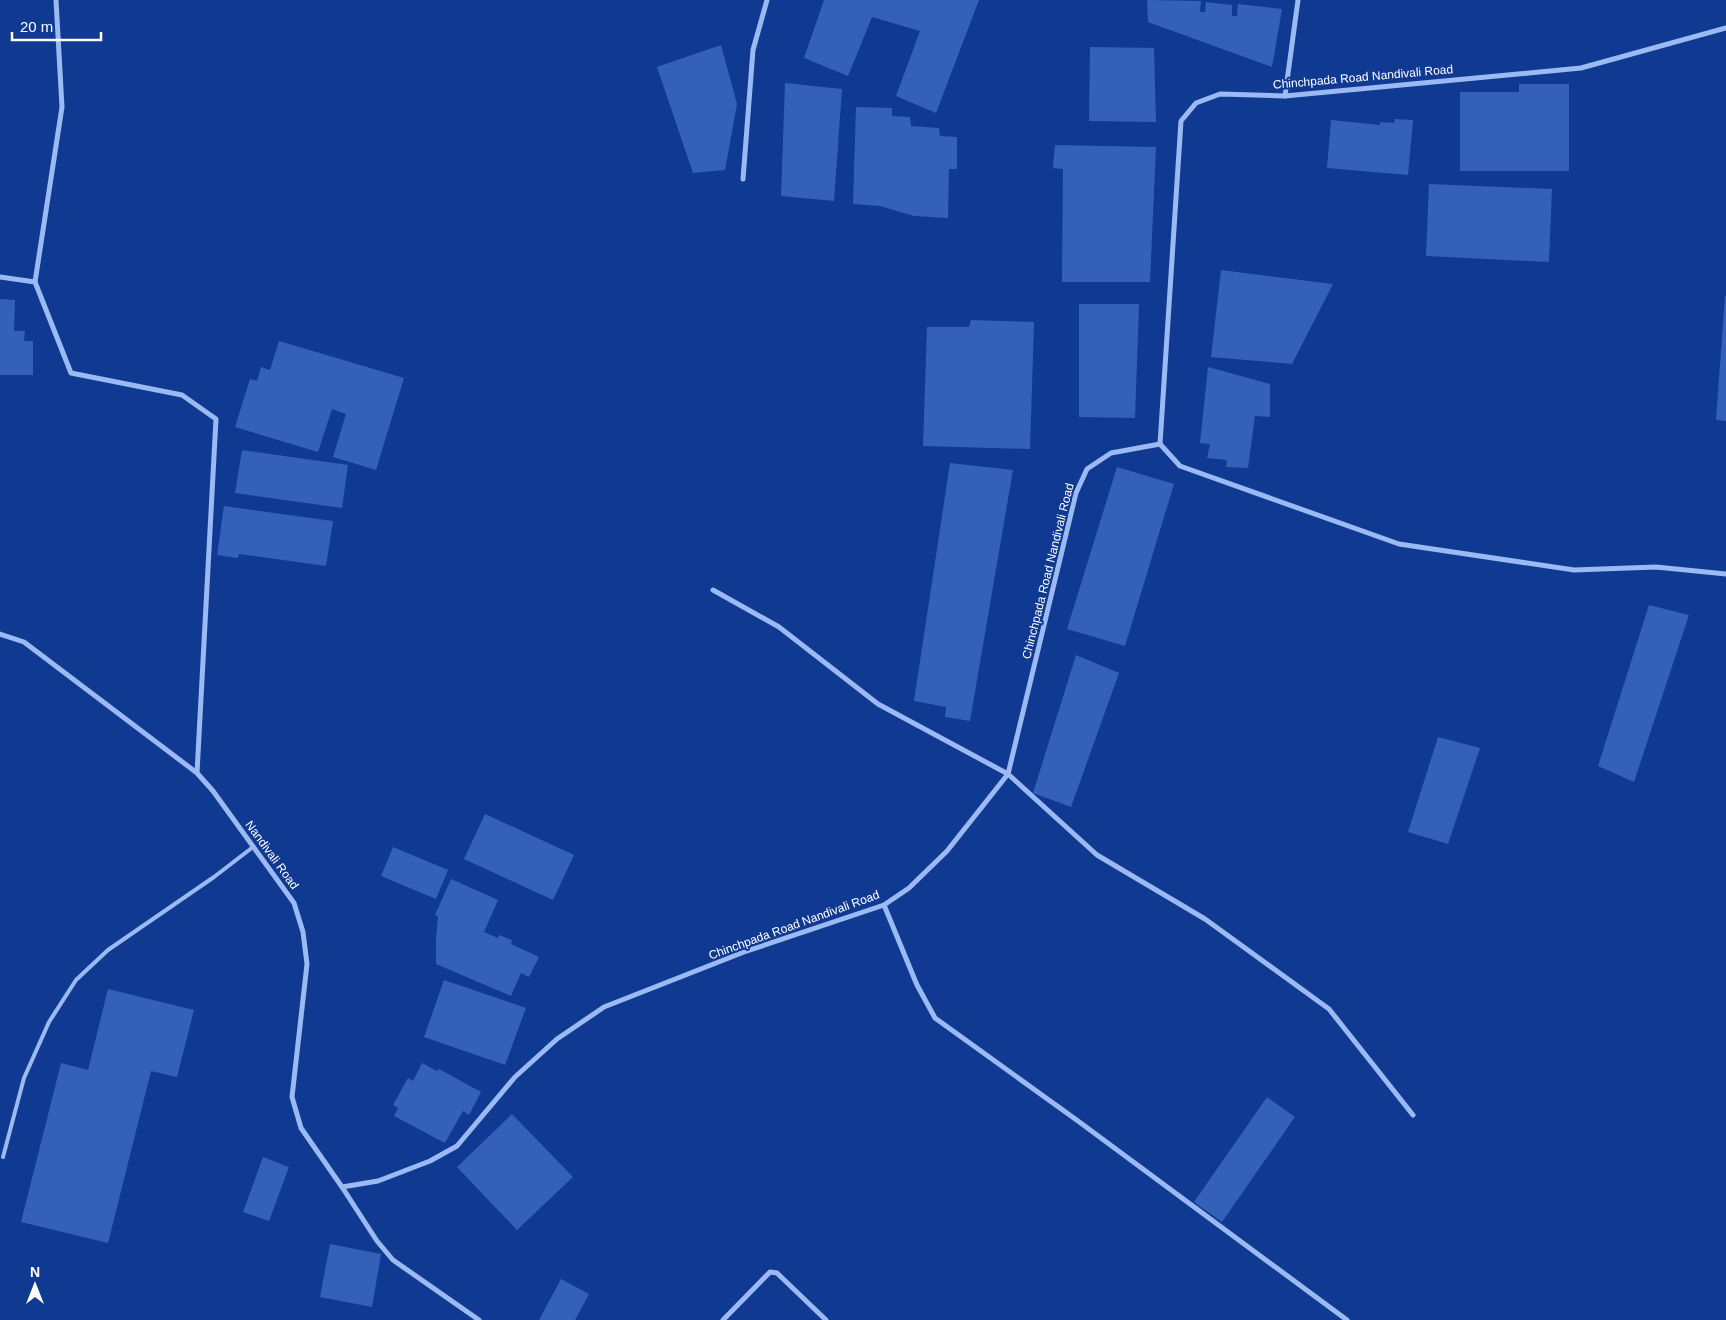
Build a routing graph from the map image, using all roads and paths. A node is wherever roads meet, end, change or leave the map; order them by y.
1 (56, 0) edge
2 (767, 0) edge
3 (1298, 0) edge
4 (1726, 28) edge
5 (1285, 96) junction
6 (743, 179) dead end
7 (0, 277) edge
8 (35, 282) junction
9 (1160, 444) junction
10 (1726, 574) edge
11 (712, 590) dead end
12 (0, 634) edge
13 (197, 773) junction
14 (1008, 774) junction
15 (253, 847) junction
16 (884, 905) junction
17 (1413, 1115) dead end
18 (3, 1157) dead end
19 (342, 1187) junction
20 (479, 1320) edge
21 (724, 1320) edge
22 (826, 1320) edge
23 (1346, 1320) edge

1 - 8 street
2 - 6 street
3 - 5 street
4 - 5 street, Chinchpada Road Nandivali Road
5 - 9 street, Chinchpada Road Nandivali Road
7 - 8 street
8 - 13 street
9 - 10 street
9 - 14 street, Chinchpada Road Nandivali Road
11 - 14 street
12 - 13 street, Nandivali Road
13 - 15 street, Nandivali Road
14 - 16 street, Chinchpada Road Nandivali Road
14 - 17 street
15 - 18 lane
15 - 19 street, Nandivali Road
16 - 19 street, Chinchpada Road Nandivali Road
16 - 23 street
19 - 20 street, Nandivali Road
21 - 22 street

